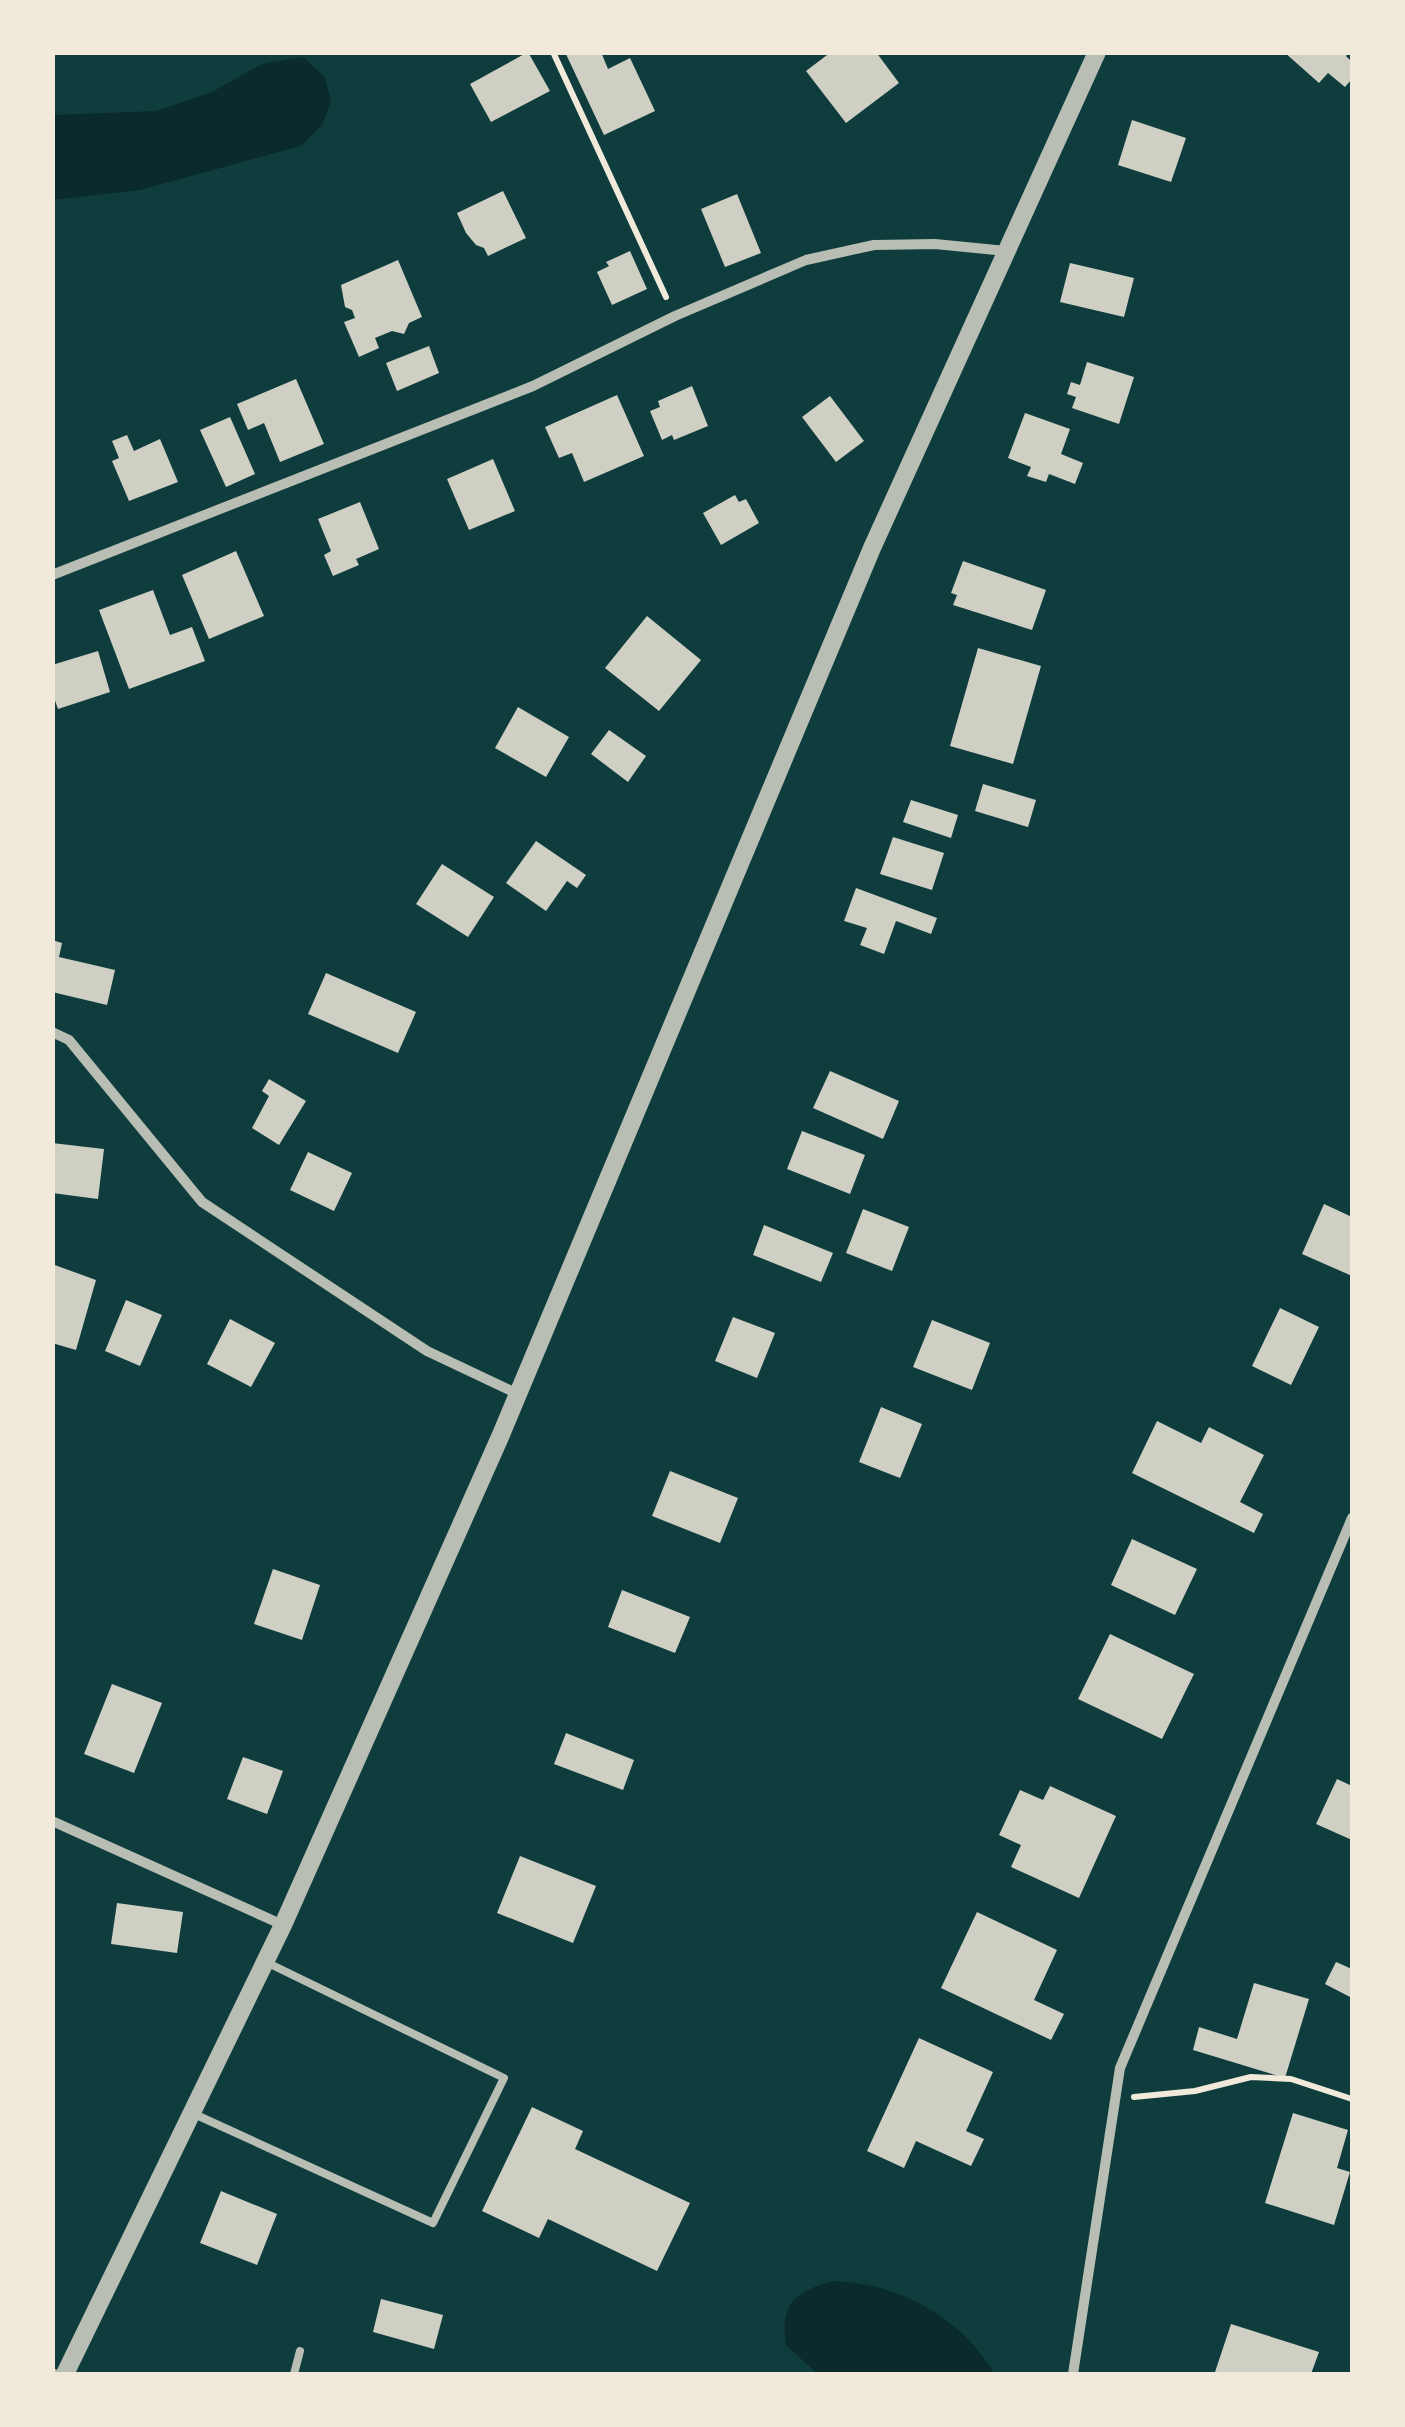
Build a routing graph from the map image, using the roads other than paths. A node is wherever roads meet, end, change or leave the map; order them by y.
1 (1098, 52) edge
2 (1006, 251) junction
3 (52, 575) edge
4 (52, 1032) edge
5 (518, 1394) junction
6 (1352, 1518) edge
7 (52, 1821) edge
8 (282, 1925) junction
9 (265, 1961) junction
10 (192, 2113) junction
11 (300, 2351) dead end
12 (64, 2374) edge
13 (294, 2374) edge
14 (1074, 2374) edge

1 - 2 street
2 - 3 street
2 - 5 street
4 - 5 street
5 - 8 street
6 - 14 street
7 - 8 street
8 - 9 street
9 - 10 street
9 - 10 lane
10 - 12 street
11 - 13 lane

